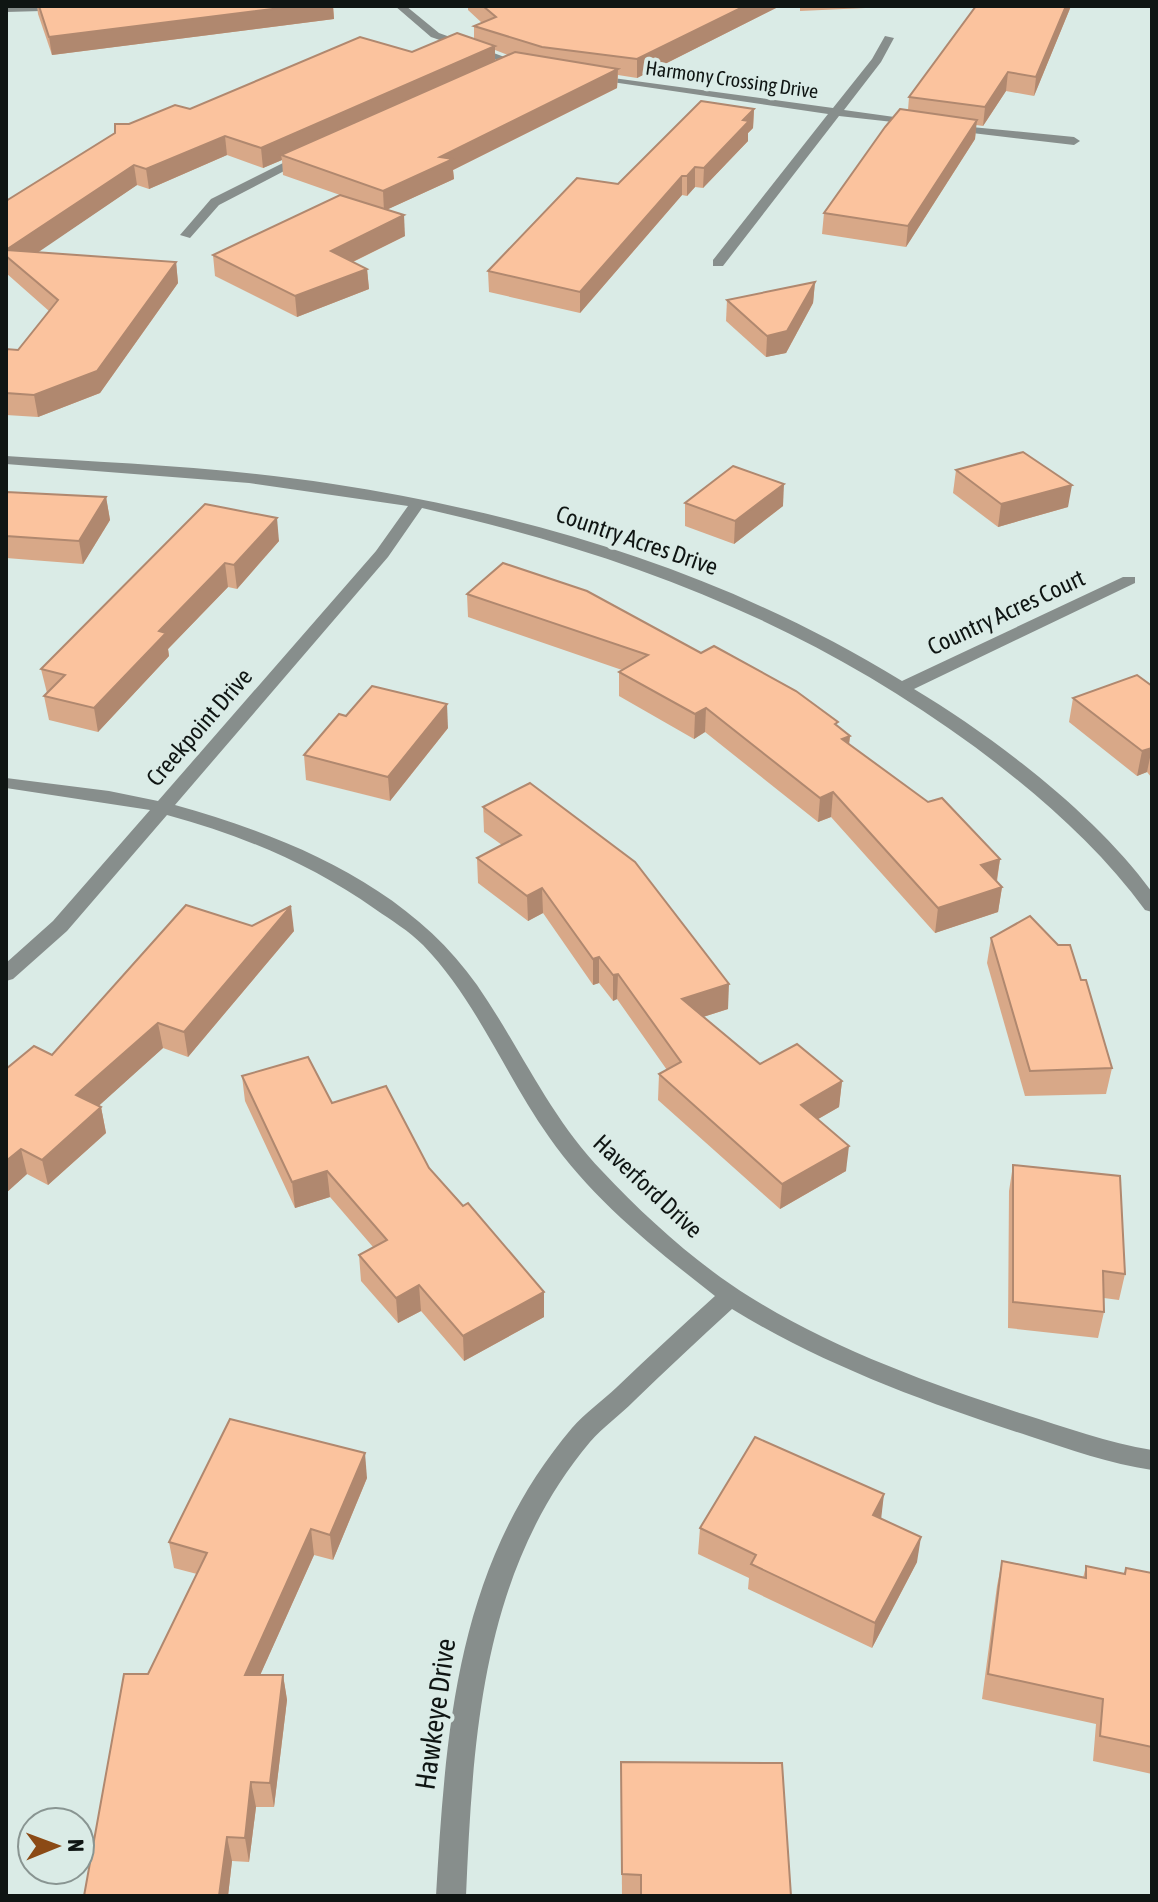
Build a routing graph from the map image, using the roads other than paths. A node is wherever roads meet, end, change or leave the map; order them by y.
1 (113, 6) edge
2 (400, 6) edge
3 (6, 9) edge
4 (889, 38) dead end
5 (513, 64) junction
6 (498, 70) edge
7 (542, 71) edge
8 (581, 76) edge
9 (835, 112) junction
10 (928, 125) edge
11 (944, 127) edge
12 (1074, 141) dead end
13 (313, 154) edge
14 (186, 235) dead end
15 (718, 263) dead end
16 (6, 460) edge
17 (418, 503) junction
18 (1129, 580) dead end
19 (904, 687) junction
20 (6, 783) edge
21 (160, 808) junction
22 (1152, 906) edge
23 (6, 974) edge
24 (730, 1296) junction
25 (1152, 1460) edge
26 (451, 1896) edge

1 - 3 street
2 - 5 street
4 - 9 street
5 - 6 street
5 - 7 street
8 - 9 street, Harmony Crossing Drive
9 - 10 street, Harmony Crossing Drive
9 - 15 street
11 - 12 street
13 - 14 street
16 - 17 street, Country Acres Drive
17 - 19 street, Country Acres Drive
17 - 21 street, Creekpoint Drive
18 - 19 street, Country Acres Court
19 - 22 street, Country Acres Drive
20 - 21 street, Haverford Drive
21 - 23 street, Creekpoint Drive
21 - 24 street, Haverford Drive
24 - 25 street, Haverford Drive
24 - 26 street, Hawkeye Drive

